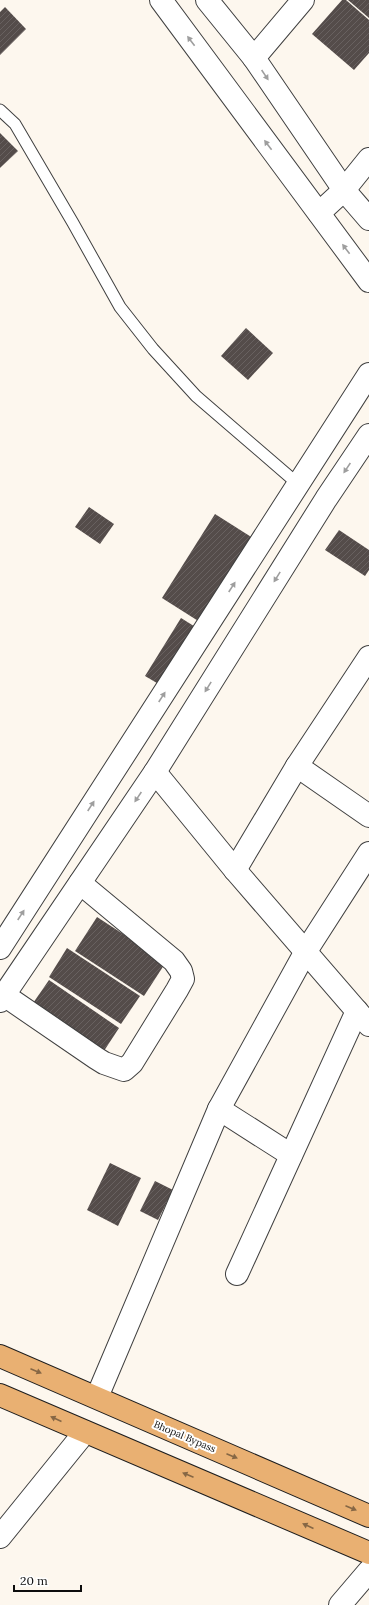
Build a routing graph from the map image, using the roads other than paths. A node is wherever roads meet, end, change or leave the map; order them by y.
1 (161, 0) edge
2 (207, 0) edge
3 (303, 0) edge
4 (254, 58) junction
5 (0, 110) edge
6 (369, 159) edge
7 (344, 190) junction
8 (319, 213) junction
9 (369, 219) edge
10 (369, 281) edge
11 (369, 374) edge
12 (369, 435) edge
13 (298, 484) junction
14 (369, 657) edge
15 (297, 766) junction
16 (155, 772) junction
17 (369, 816) edge
18 (369, 853) edge
19 (236, 870) junction
20 (80, 883) junction
21 (0, 948) edge
22 (306, 951) junction
23 (2, 998) edge
24 (363, 1018) edge
25 (219, 1109) junction
26 (291, 1155) junction
27 (237, 1274) dead end
28 (0, 1356) edge
29 (0, 1395) edge
30 (97, 1397) junction
31 (85, 1432) junction
32 (369, 1516) edge
33 (0, 1537) edge
34 (369, 1553) edge
35 (369, 1571) edge
36 (340, 1605) edge

8 -> 1 street
2 - 4 street
3 - 4 street
4 -> 7 street
5 - 13 lane
6 - 7 street
7 - 8 street
7 - 9 street
10 -> 8 street
11 - 13 street
12 -> 16 street
21 -> 13 street
14 - 15 street
15 - 17 street
15 - 19 street
16 - 19 street
16 -> 20 street
18 - 22 street
19 - 22 street
20 - 23 street
20 - 23 street
22 - 24 street
22 - 25 street
24 - 26 street
25 - 26 street
25 - 30 street
26 - 27 street
28 -> 30 main road, Bhopal Bypass
31 -> 29 main road
30 -> 32 main road, Bhopal Bypass
31 - 33 street
34 -> 31 main road
35 - 36 street

